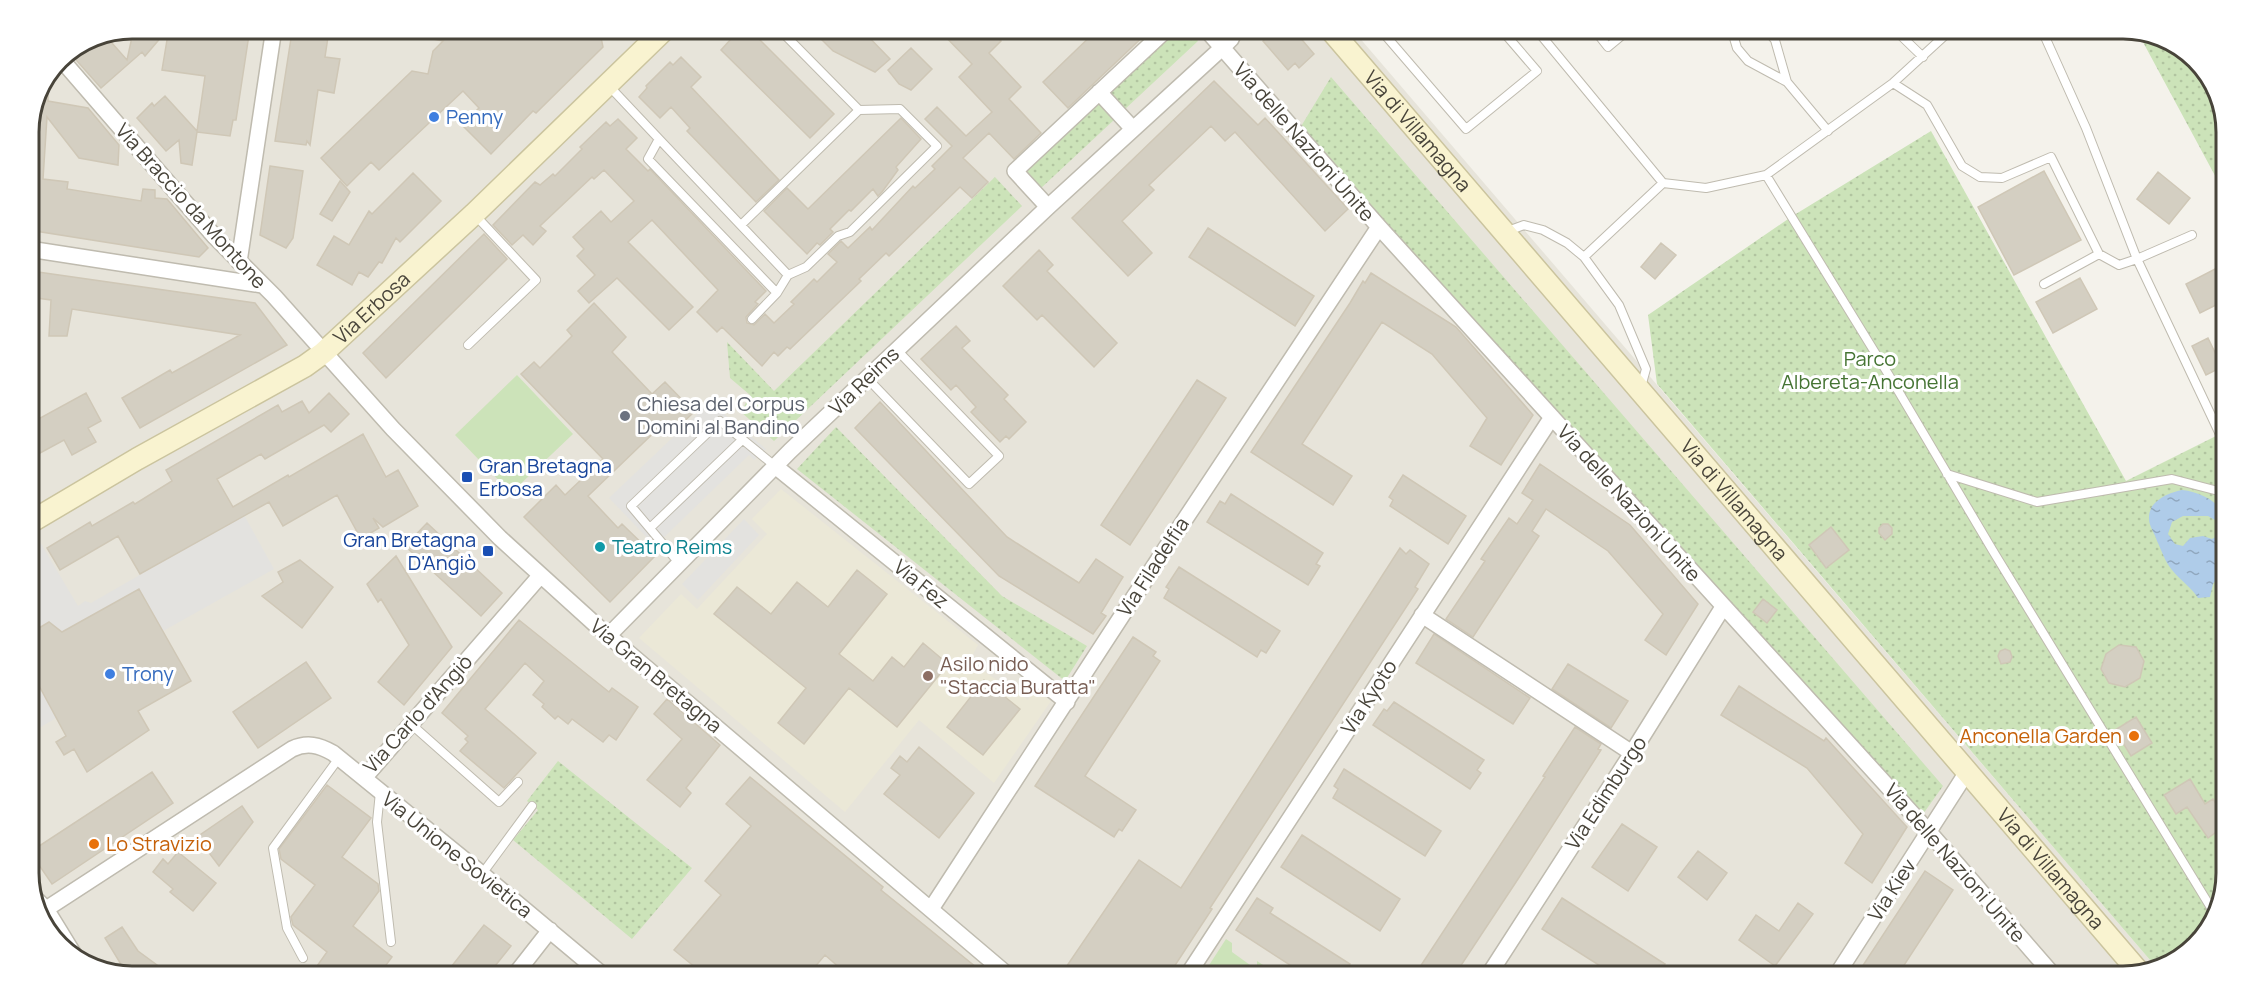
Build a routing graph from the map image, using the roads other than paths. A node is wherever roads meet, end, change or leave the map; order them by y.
1 (272, 39) edge
2 (655, 39) edge
3 (789, 39) edge
4 (1156, 39) edge
5 (1214, 39) edge
6 (1231, 39) edge
7 (1338, 39) edge
8 (1388, 39) edge
9 (1509, 39) edge
10 (1544, 39) edge
11 (1602, 39) edge
12 (1618, 39) edge
13 (1734, 39) edge
14 (1774, 39) edge
15 (1904, 39) edge
16 (1942, 39) edge
17 (2046, 39) edge
18 (1222, 48) junction
19 (1923, 57) junction
20 (67, 66) edge
21 (1787, 82) junction
22 (1893, 83) junction
23 (608, 85) junction
24 (1099, 93) junction
25 (859, 110) junction
26 (1133, 129) junction
27 (1828, 131) junction
28 (659, 139) junction
29 (1766, 175) junction
30 (1663, 183) junction
31 (1048, 207) junction
32 (474, 214) junction
33 (741, 225) junction
34 (1379, 227) junction
35 (1503, 232) junction
36 (2192, 235) dead end
37 (39, 251) edge
38 (2099, 254) junction
39 (1584, 256) junction
40 (2137, 259) junction
41 (239, 262) junction
42 (788, 275) junction
43 (2044, 284) dead end
44 (262, 285) junction
45 (777, 293) junction
46 (752, 319) dead end
47 (468, 345) dead end
48 (897, 350) junction
49 (323, 353) junction
50 (867, 378) junction
51 (1640, 392) junction
52 (1552, 417) junction
53 (2216, 426) edge
54 (742, 440) junction
55 (775, 466) junction
56 (1947, 474) junction
57 (2216, 490) edge
58 (39, 517) edge
59 (650, 528) junction
60 (679, 563) junction
61 (540, 576) junction
62 (1723, 607) junction
63 (1422, 615) junction
64 (609, 635) junction
65 (1067, 702) junction
66 (412, 725) junction
67 (1632, 753) junction
68 (339, 758) junction
69 (1967, 772) junction
70 (364, 778) junction
71 (518, 782) dead end
72 (380, 792) junction
73 (532, 806) dead end
74 (1929, 832) junction
75 (483, 874) junction
76 (45, 904) edge
77 (2210, 906) edge
78 (931, 909) junction
79 (550, 930) junction
80 (391, 942) dead end
81 (303, 958) dead end
82 (2133, 965) edge
83 (522, 966) edge
84 (592, 966) edge
85 (997, 966) edge
86 (1194, 966) edge
87 (1494, 966) edge
88 (1842, 966) edge
89 (2045, 966) edge

1 - 41 street
2 - 23 main road, Via Erbosa
3 - 25 lane
4 - 24 street
5 - 18 street, Via delle Nazioni Unite
6 - 18 street, Via Reims
7 - 35 main road, Via di Villamagna
8 - 9 lane
10 - 30 lane
11 - 12 lane
13 - 21 lane
14 - 21 lane
15 - 19 lane
16 - 19 lane
17 - 40 lane
18 - 26 street, Via Reims
18 - 34 street, Via delle Nazioni Unite
19 - 22 lane
20 - 41 street, Via Braccio da Montone
21 - 27 lane
22 - 27 lane
22 - 38 lane
23 - 28 lane
23 - 32 main road, Via Erbosa
24 - 26 street
24 - 31 street
25 - 33 lane
25 - 42 lane
26 - 31 street, Via Reims
27 - 29 lane
28 - 33 lane
28 - 45 lane
29 - 30 lane
29 - 56 lane
30 - 39 lane
31 - 48 street, Via Reims
32 - 47 lane
32 - 49 main road, Via Erbosa
33 - 42 lane
34 - 52 street, Via delle Nazioni Unite
34 - 65 street, Via Filadelfia
35 - 39 lane
35 - 51 main road, Via di Villamagna
36 - 40 lane
37 - 44 street
38 - 40 lane
38 - 43 lane
39 - 51 lane
40 - 53 lane
41 - 44 street, Via Braccio da Montone
42 - 45 lane
44 - 49 street, Via Braccio da Montone
45 - 46 lane
48 - 50 street, Via Reims
48 - 50 lane
49 - 58 main road, Via Erbosa
49 - 61 street, Via Gran Bretagna
50 - 55 street, Via Reims
51 - 69 main road, Via di Villamagna
52 - 62 street, Via delle Nazioni Unite
52 - 63 street, Via Kyoto
54 - 55 lane
54 - 59 lane
54 - 59 lane
55 - 60 street, Via Reims
55 - 65 street, Via Fez
56 - 57 lane
56 - 77 lane
59 - 60 lane
60 - 64 street, Via Reims
61 - 64 street, Via Gran Bretagna
61 - 66 street, Via Carlo d'Angiò
62 - 67 street, Via Edimburgo
62 - 74 street, Via delle Nazioni Unite
63 - 67 street
63 - 86 street, Via Kyoto
64 - 78 street, Via Gran Bretagna
65 - 78 street, Via Filadelfia
66 - 70 street, Via Carlo d'Angiò
66 - 71 lane
67 - 87 street, Via Edimburgo
68 - 70 street, Via Carlo d'Angiò
68 - 76 street, Via Carlo d'Angiò
68 - 81 lane
69 - 74 street, Via Kiev
69 - 82 main road, Via di Villamagna
70 - 72 street, Via Unione Sovietica
72 - 75 street, Via Unione Sovietica
72 - 80 lane
73 - 75 lane
74 - 88 street, Via Kiev
74 - 89 street, Via delle Nazioni Unite
75 - 79 street, Via Unione Sovietica
78 - 85 street, Via Gran Bretagna
79 - 83 street, Via Unione Sovietica
79 - 84 street, Via Unione Sovietica

